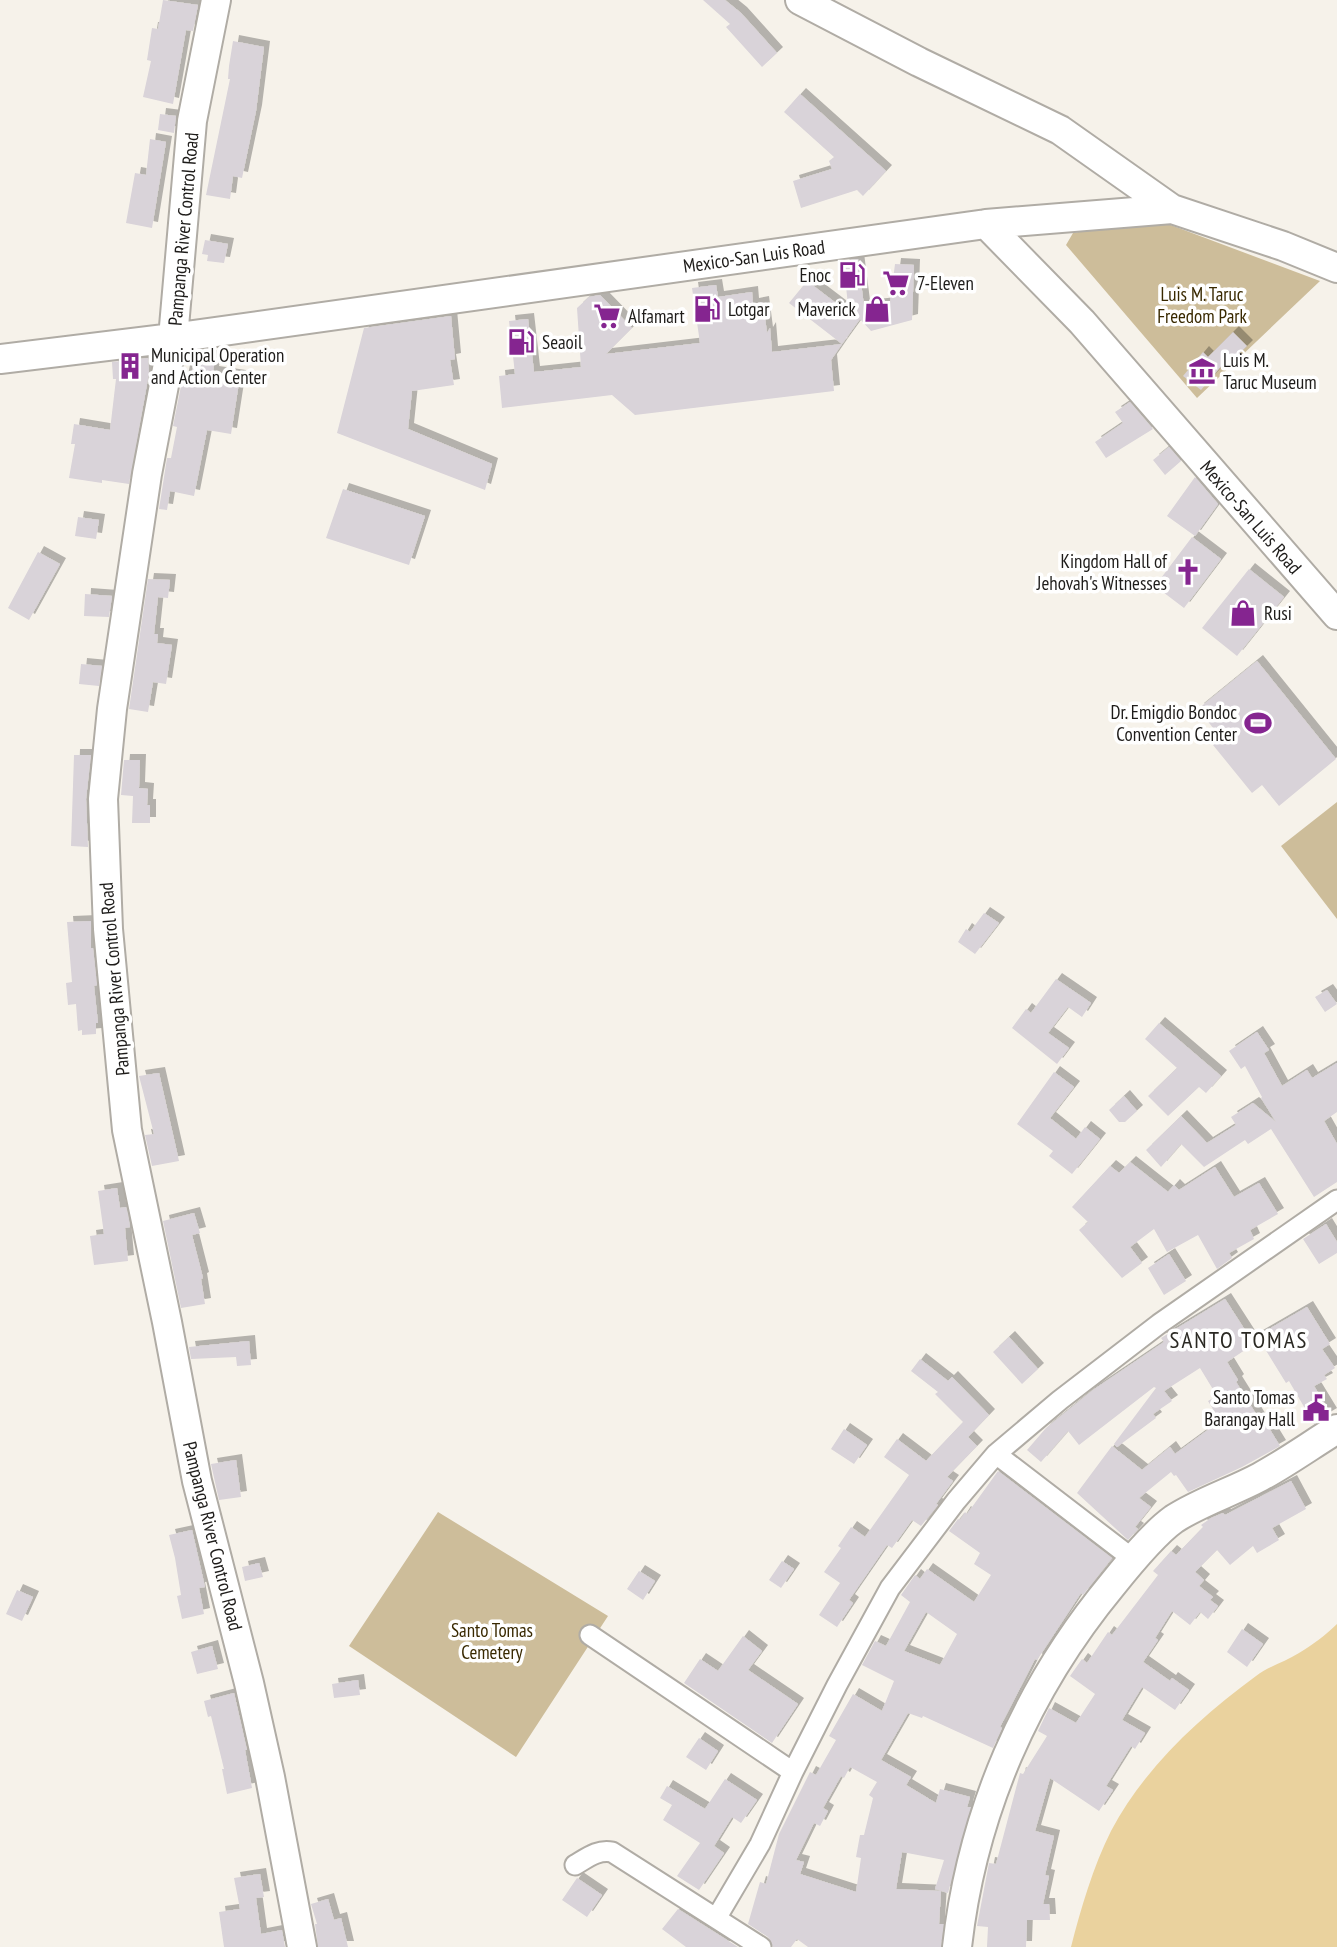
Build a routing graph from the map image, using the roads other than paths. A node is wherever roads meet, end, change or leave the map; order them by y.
1 (216, 0) edge
2 (800, 0) edge
3 (1172, 209) junction
4 (986, 224) junction
5 (1337, 268) edge
6 (173, 338) junction
7 (0, 359) edge
8 (1337, 615) edge
9 (1335, 1203) edge
10 (1337, 1429) edge
11 (996, 1454) junction
12 (1133, 1559) junction
13 (590, 1635) dead end
14 (793, 1772) junction
15 (575, 1865) dead end
16 (717, 1917) junction
17 (302, 1947) edge
18 (761, 1947) edge
19 (957, 1947) edge

1 - 6 street, Pampanga River Control Road
2 - 3 street
3 - 4 street
3 - 5 street
4 - 6 street, Mexico-San Luis Road
4 - 8 street, Mexico-San Luis Road
6 - 7 street, Mexico-San Luis Road
6 - 17 street, Pampanga River Control Road
9 - 11 street
10 - 12 street
11 - 12 street
11 - 14 street
12 - 19 street
13 - 14 street
14 - 16 street
15 - 16 street
16 - 18 street

